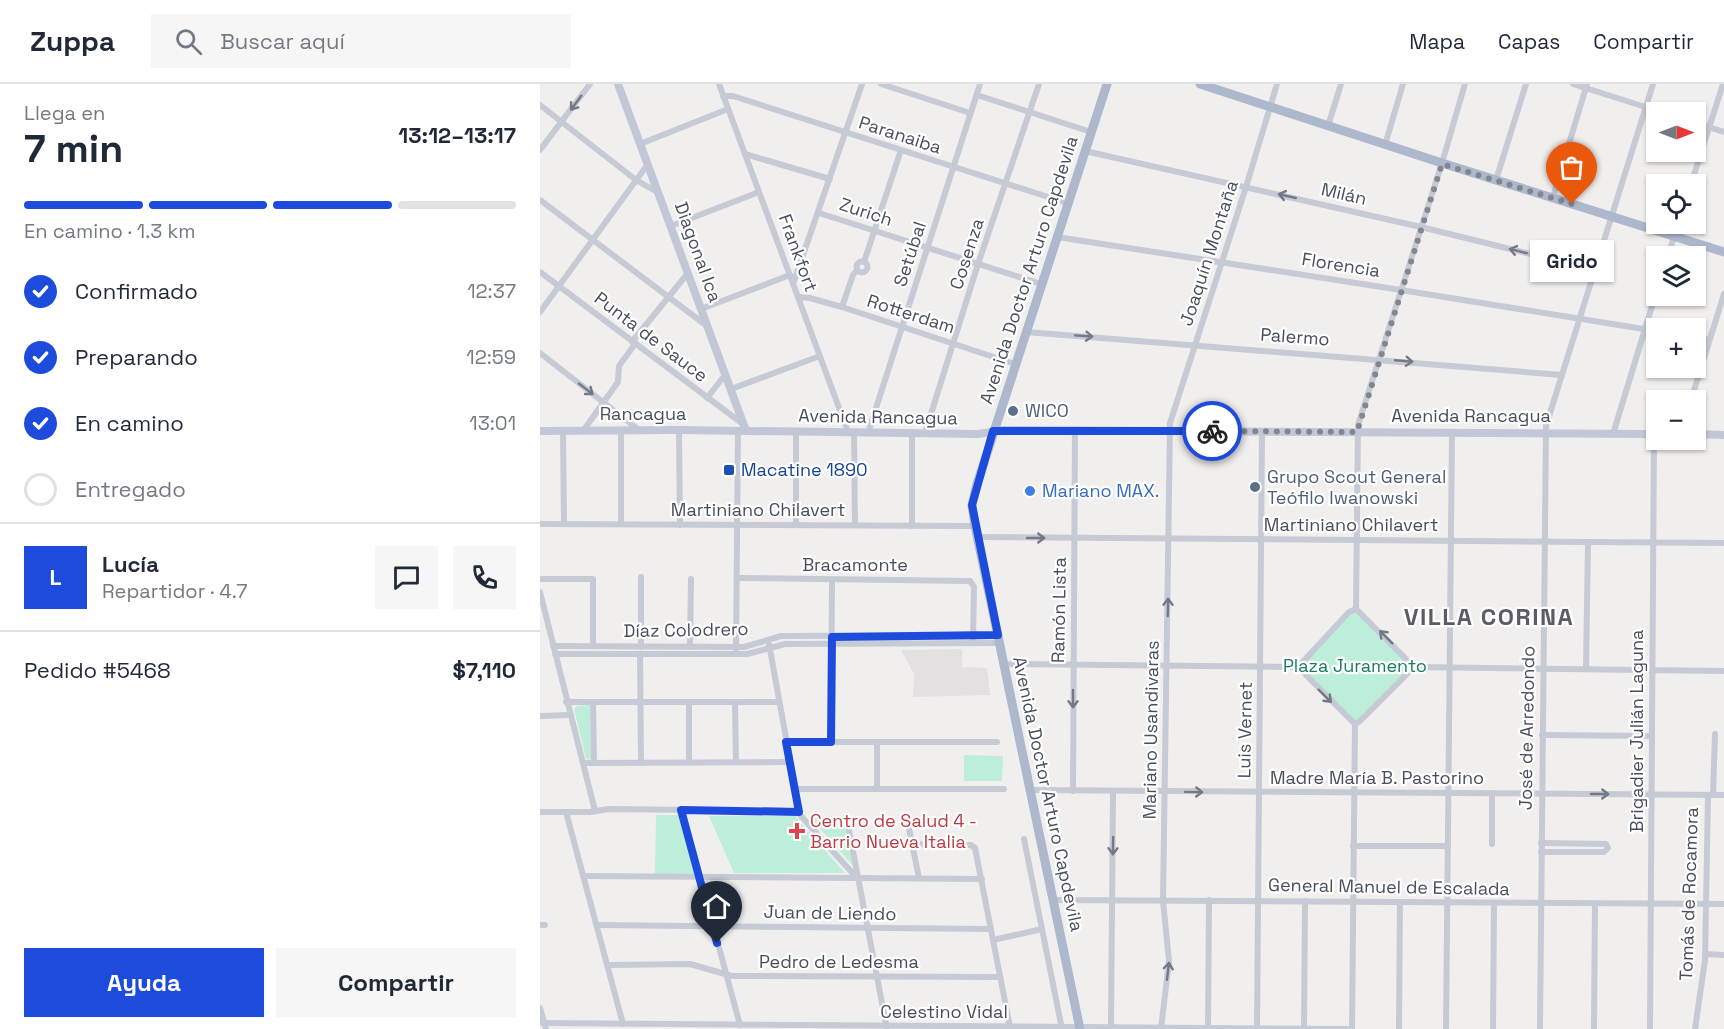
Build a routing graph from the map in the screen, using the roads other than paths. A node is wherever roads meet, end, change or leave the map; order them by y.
1 (590, 84) edge
2 (618, 84) edge
3 (719, 84) edge
4 (862, 84) edge
5 (881, 84) edge
6 (980, 84) edge
7 (1039, 84) edge
8 (1107, 84) edge
9 (1200, 84) edge
10 (1277, 84) edge
11 (1341, 84) edge
12 (1403, 84) edge
13 (1465, 84) edge
14 (1526, 84) edge
15 (1573, 84) edge
16 (1653, 84) edge
17 (1723, 84) edge
18 (1587, 86) edge
19 (977, 95) junction
20 (723, 96) junction
21 (540, 105) edge
22 (1270, 106) junction
23 (1645, 108) junction
24 (728, 109) junction
25 (1030, 112) junction
26 (970, 113) junction
27 (562, 122) junction
28 (1328, 126) junction
29 (1706, 127) edge
30 (1709, 128) junction
31 (1091, 132) junction
32 (1724, 132) edge
33 (846, 133) junction
34 (640, 144) junction
35 (1385, 145) junction
36 (540, 150) edge
37 (901, 150) junction
38 (1085, 151) junction
39 (745, 154) junction
40 (648, 164) junction
41 (1442, 164) junction
42 (952, 168) junction
43 (1694, 174) edge
44 (830, 179) junction
45 (636, 180) junction
46 (1496, 180) junction
47 (1005, 184) junction
48 (1246, 187) junction
49 (759, 192) junction
50 (659, 193) junction
51 (1553, 197) junction
52 (540, 200) edge
53 (1067, 203) junction
54 (819, 213) junction
55 (1612, 216) junction
56 (670, 226) junction
57 (1421, 227) junction
58 (875, 231) junction
59 (1674, 236) junction
60 (1057, 237) junction
61 (591, 240) junction
62 (1671, 246) edge
63 (928, 248) junction
64 (1724, 252) edge
65 (1222, 262) junction
66 (978, 264) junction
67 (1595, 270) junction
68 (540, 272) edge
69 (688, 273) junction
70 (790, 275) junction
71 (793, 284) junction
72 (1041, 284) junction
73 (558, 286) junction
74 (1401, 290) junction
75 (1724, 294) edge
76 (798, 297) junction
77 (668, 298) junction
78 (1652, 306) edge
79 (842, 308) junction
80 (701, 309) junction
81 (540, 312) edge
82 (1580, 319) junction
83 (707, 326) junction
84 (902, 328) junction
85 (1645, 329) junction
86 (1026, 332) junction
87 (1706, 339) edge
88 (1709, 340) junction
89 (634, 343) junction
90 (954, 344) junction
91 (1195, 345) junction
92 (540, 353) edge
93 (820, 356) junction
94 (1379, 359) junction
95 (1015, 363) junction
96 (725, 375) junction
97 (1562, 375) junction
98 (730, 389) junction
99 (1694, 390) edge
100 (707, 399) junction
101 (603, 402) junction
102 (742, 429) junction
103 (621, 430) junction
104 (640, 430) junction
105 (679, 430) junction
106 (1075, 430) junction
107 (540, 431) edge
108 (563, 431) junction
109 (583, 431) junction
110 (993, 431) junction
111 (1169, 431) junction
112 (1262, 431) junction
113 (796, 432) junction
114 (851, 432) junction
115 (1357, 432) junction
116 (1452, 432) junction
117 (868, 433) junction
118 (912, 433) junction
119 (1545, 433) junction
120 (925, 434) junction
121 (1613, 434) junction
122 (1646, 434) edge
123 (1706, 434) edge
124 (1724, 435) edge
125 (1655, 450) edge
126 (540, 524) edge
127 (564, 524) junction
128 (621, 524) junction
129 (680, 525) junction
130 (738, 525) junction
131 (796, 525) junction
132 (855, 525) junction
133 (912, 525) junction
134 (975, 526) junction
135 (978, 537) junction
136 (1075, 538) junction
137 (1168, 538) junction
138 (1262, 539) junction
139 (1357, 540) junction
140 (1451, 540) junction
141 (1545, 542) junction
142 (1588, 543) junction
143 (1654, 543) junction
144 (1724, 543) edge
145 (641, 577) dead end
146 (737, 578) junction
147 (540, 579) edge
148 (691, 579) dead end
149 (832, 580) junction
150 (540, 592) edge
151 (1356, 609) junction
152 (543, 619) edge
153 (973, 639) junction
154 (999, 639) junction
155 (832, 641) junction
156 (769, 644) junction
157 (553, 646) junction
158 (593, 646) junction
159 (690, 647) junction
160 (641, 650) junction
161 (736, 651) junction
162 (555, 654) junction
163 (1004, 664) junction
164 (1073, 665) junction
165 (1167, 665) junction
166 (1261, 666) junction
167 (1298, 667) junction
168 (1414, 667) junction
169 (1450, 668) junction
170 (1543, 669) junction
171 (1587, 669) junction
172 (1652, 670) junction
173 (1724, 671) edge
174 (567, 702) junction
175 (593, 702) junction
176 (641, 702) junction
177 (689, 702) junction
178 (735, 702) junction
179 (779, 702) junction
180 (540, 716) edge
181 (570, 716) junction
182 (1355, 724) junction
183 (1714, 734) dead end
184 (1542, 735) junction
185 (1651, 736) junction
186 (997, 741) dead end
187 (786, 742) junction
188 (831, 742) junction
189 (877, 742) junction
190 (689, 762) junction
191 (736, 762) junction
192 (790, 762) junction
193 (583, 763) junction
194 (594, 763) junction
195 (640, 763) junction
196 (877, 788) junction
197 (795, 789) junction
198 (1004, 789) dead end
199 (1030, 790) junction
200 (1072, 791) junction
201 (1113, 791) junction
202 (1165, 792) junction
203 (1259, 793) junction
204 (1354, 793) junction
205 (1449, 793) junction
206 (1492, 794) junction
207 (1541, 794) junction
208 (1651, 794) junction
209 (1711, 795) junction
210 (1724, 795) edge
211 (681, 810) junction
212 (595, 811) junction
213 (540, 812) edge
214 (566, 812) junction
215 (799, 812) junction
216 (907, 819) dead end
217 (847, 820) dead end
218 (1024, 838) dead end
219 (1541, 843) junction
220 (913, 844) junction
221 (1492, 844) dead end
222 (1353, 846) junction
223 (1448, 846) junction
224 (1541, 852) junction
225 (583, 876) junction
226 (700, 878) junction
227 (858, 878) junction
228 (919, 878) junction
229 (982, 879) junction
230 (1054, 900) junction
231 (1112, 900) junction
232 (1209, 900) junction
233 (1163, 901) junction
234 (1259, 901) junction
235 (1305, 901) junction
236 (1353, 902) junction
237 (1400, 902) junction
238 (1447, 903) junction
239 (1494, 903) junction
240 (1541, 903) junction
241 (1595, 904) junction
242 (1705, 904) junction
243 (1724, 904) edge
244 (1650, 905) junction
245 (597, 925) junction
246 (713, 927) junction
247 (868, 929) junction
248 (991, 929) junction
249 (1042, 929) junction
250 (993, 940) junction
251 (1705, 954) junction
252 (1724, 955) edge
253 (608, 965) junction
254 (726, 975) junction
255 (877, 977) junction
256 (1000, 977) junction
257 (540, 1008) edge
258 (623, 1024) junction
259 (543, 1025) edge
260 (740, 1025) junction
261 (660, 1027) edge
262 (712, 1027) edge
263 (1010, 1027) junction
264 (887, 1028) edge
265 (1062, 1028) edge
266 (1080, 1028) edge
267 (1111, 1028) junction
268 (1161, 1028) edge
269 (1208, 1028) edge
270 (1257, 1029) edge
271 (1304, 1029) edge
272 (1350, 1029) edge
273 (1399, 1029) edge
274 (1446, 1029) edge
275 (1493, 1029) edge
276 (1540, 1029) edge
277 (1594, 1029) edge
278 (1650, 1029) edge
279 (1695, 1029) edge

1 -> 27 street
2 - 34 main road, Diagonal Ica
3 - 20 street, Frankfort
4 - 33 street
5 - 26 street
6 - 19 street, Setúbal
7 - 25 street, Cosenza
8 - 31 main road, Avenida Doctor Arturo Capdevila
9 - 22 main road
10 - 22 street, Joaquín Montaña
11 - 28 street
12 - 35 street
13 - 41 street
14 - 46 street
15 - 18 street
16 - 23 street, José de Arredondo
17 - 30 street
18 - 23 street
18 - 51 street
19 - 25 street
19 - 26 street, Setúbal
20 - 24 street, Frankfort
20 - 33 street, Paranaiba
21 - 27 street
22 - 28 main road
22 - 48 street, Joaquín Montaña
23 - 55 street, José de Arredondo
24 - 34 street
24 - 39 street, Frankfort
25 - 31 street
25 - 47 street, Cosenza
26 - 42 street, Setúbal
27 - 36 street
27 - 45 street
28 - 35 main road
29 - 30 street
30 - 32 street
30 - 43 street
31 - 38 main road, Avenida Doctor Arturo Capdevila
33 - 37 street, Paranaiba
33 - 44 street
34 - 40 main road, Diagonal Ica
35 - 41 main road
37 - 42 street, Paranaiba
37 - 58 street
38 - 48 street, Milán
38 - 53 main road, Avenida Doctor Arturo Capdevila
39 - 44 street, Zurich
39 - 49 street, Frankfort
40 - 45 street
40 - 50 main road, Diagonal Ica
41 - 46 main road
41 - 57 street
42 - 47 street, Paranaiba
42 - 63 street, Setúbal
44 - 54 street
45 - 50 street
45 - 61 street
46 - 51 main road
47 - 53 street, Paranaiba
47 - 66 street, Cosenza
57 -> 48 street, Milán
48 - 65 street, Joaquín Montaña
49 - 56 street
49 - 70 street, Frankfort
50 - 56 main road, Diagonal Ica
51 - 55 main road
52 - 61 street
53 - 60 main road, Avenida Doctor Arturo Capdevila
54 - 58 street, Zurich
54 - 71 street
55 - 59 main road
55 - 67 street, José de Arredondo
56 - 69 main road, Diagonal Ica
67 -> 57 street, Milán
57 - 74 street
58 - 63 street, Zurich
58 - 79 street
59 - 62 street
59 - 64 main road
60 - 65 street, Florencia
60 - 72 main road, Avenida Doctor Arturo Capdevila
61 - 73 street
61 - 77 street
63 - 66 street, Zurich
63 - 84 street, Setúbal
65 - 74 street, Florencia
65 - 91 street, Joaquín Montaña
66 - 72 street, Zurich
66 - 90 street, Cosenza
67 - 82 street, José de Arredondo
68 - 73 street, Punta de Sauce
69 - 77 street
69 - 80 main road, Diagonal Ica
70 - 71 street, Frankfort
70 - 80 street
71 - 76 street, Frankfort
72 - 86 main road, Avenida Doctor Arturo Capdevila
73 - 81 street
73 - 89 street, Punta de Sauce
74 - 82 street, Florencia
74 - 94 street
75 - 88 street
76 - 79 street, Rotterdam
76 - 93 street, Frankfort
77 - 83 street
77 - 89 street
78 - 85 street
79 - 84 street, Rotterdam
80 - 83 main road, Diagonal Ica
82 - 85 street, Florencia
82 - 97 street, José de Arredondo
83 - 96 main road, Diagonal Ica
84 - 90 street, Rotterdam
84 - 117 street, Setúbal
85 - 121 street
86 -> 91 street, Palermo
86 - 95 main road, Avenida Doctor Arturo Capdevila
87 - 88 street
88 - 99 street
89 - 100 street, Punta de Sauce
89 - 101 street
90 - 95 street, Rotterdam
90 - 120 street, Cosenza
91 - 94 street, Palermo
91 - 111 street, Joaquín Montaña
92 -> 101 street
93 - 98 street
93 - 114 street, Frankfort
94 -> 97 street, Palermo
94 - 115 street
95 - 110 main road, Avenida Doctor Arturo Capdevila
96 - 98 main road, Diagonal Ica
96 - 100 street
97 - 119 street, José de Arredondo
98 - 102 main road, Diagonal Ica
100 - 102 street, Punta de Sauce
101 - 104 street
101 - 109 street
102 - 105 main road, Rancagua
102 - 113 main road, Avenida Rancagua
102 - 130 street
103 - 104 main road, Rancagua
103 - 109 main road, Rancagua
103 - 128 street
104 - 105 main road, Rancagua
105 - 129 street
106 - 110 main road, Avenida Rancagua
106 - 111 main road, Avenida Rancagua
106 - 136 street, Ramón Lista
107 - 108 main road, Rancagua
108 - 109 main road, Rancagua
108 - 127 street
110 - 120 main road, Avenida Rancagua
110 - 134 main road, Avenida Doctor Arturo Capdevila
111 - 112 main road, Avenida Rancagua
111 - 137 street, Mariano Usandivaras
112 - 115 main road, Avenida Rancagua
112 - 138 street, Luis Vernet
113 - 114 main road, Avenida Rancagua
113 - 131 street
114 - 117 main road, Avenida Rancagua
114 - 132 street
115 - 116 main road, Avenida Rancagua
115 - 139 street
116 - 119 main road, Avenida Rancagua
116 - 140 street
117 - 118 main road, Avenida Rancagua
118 - 120 main road, Avenida Rancagua
118 - 133 street
119 - 121 main road, Avenida Rancagua
119 - 141 street, José de Arredondo
121 - 122 main road, Avenida Rancagua
123 - 124 main road
125 - 143 street, Brigadier Julián Laguna
126 - 127 street, Martiniano Chilavert
127 - 128 street, Martiniano Chilavert
128 - 129 street, Martiniano Chilavert
129 - 130 street, Martiniano Chilavert
130 - 131 street, Martiniano Chilavert
130 - 146 street
131 - 132 street, Martiniano Chilavert
132 - 133 street, Martiniano Chilavert
133 - 134 street, Martiniano Chilavert
134 - 135 main road, Avenida Doctor Arturo Capdevila
135 -> 136 street, Martiniano Chilavert
135 - 154 main road, Avenida Doctor Arturo Capdevila
136 - 137 street, Martiniano Chilavert
136 - 164 street, Ramón Lista
137 - 138 street, Martiniano Chilavert
165 -> 137 street, Mariano Usandivaras
138 - 139 street, Martiniano Chilavert
138 - 166 street, Luis Vernet
139 - 140 street, Martiniano Chilavert
139 - 151 street
140 - 141 street, Martiniano Chilavert
140 - 169 street
141 - 142 street, Martiniano Chilavert
141 - 170 street, José de Arredondo
142 - 143 street, Martiniano Chilavert
142 - 171 street
143 - 144 street, Martiniano Chilavert
143 - 172 street, Brigadier Julián Laguna
145 - 160 street
146 - 149 street, Bracamonte
146 - 161 street
147 - 158 street
148 - 159 street
149 - 153 street, Bracamonte
149 - 155 street
150 - 152 street
151 - 167 street
168 -> 151 street
152 - 157 street
153 - 154 street, Díaz Colodrero
153 - 155 street, Díaz Colodrero
154 - 163 main road, Avenida Doctor Arturo Capdevila
155 - 156 street, Díaz Colodrero
155 - 188 street
156 - 161 street, Díaz Colodrero
156 - 179 street
157 - 158 street, Díaz Colodrero
157 - 162 street
158 - 160 street, Díaz Colodrero
159 - 160 street, Díaz Colodrero
159 - 161 street, Díaz Colodrero
160 - 161 street, Díaz Colodrero
160 - 162 street, Díaz Colodrero
160 - 176 street
162 - 174 street
163 - 164 street
163 - 199 main road, Avenida Doctor Arturo Capdevila
164 - 165 street
164 -> 200 street, Ramón Lista
165 - 166 street
165 - 202 street, Mariano Usandivaras
166 - 167 street
166 - 203 street, Luis Vernet
167 -> 182 street
168 - 169 street
168 - 182 street
169 - 170 street
169 - 205 street
170 - 171 street
170 - 184 street, José de Arredondo
171 - 172 street
172 - 173 street
172 - 185 street, Brigadier Julián Laguna
174 - 175 street
174 - 181 street
175 - 176 street
175 - 194 street
176 - 177 street
176 - 195 street
177 - 178 street
177 - 190 street
178 - 179 street
178 - 191 street
179 - 187 street
180 - 181 street
181 - 193 street
182 - 204 street
183 - 209 street, Tomás de Rocamora
184 - 185 street
184 - 207 street, José de Arredondo
185 - 208 street, Brigadier Julián Laguna
186 - 189 street
187 - 188 street
187 - 192 street
188 - 189 street
189 - 196 street
190 - 191 street
190 - 195 street
191 - 192 street
192 - 197 street
193 - 194 street
193 - 212 street
194 - 195 street
196 - 197 street
196 - 198 street
197 - 215 street
199 - 200 street, Madre María B. Pastorino
199 - 230 main road, Avenida Doctor Arturo Capdevila
200 - 201 street, Madre María B. Pastorino
201 - 202 street, Madre María B. Pastorino
201 -> 231 street
202 -> 203 street, Madre María B. Pastorino
202 - 233 street, Mariano Usandivaras
203 - 204 street, Madre María B. Pastorino
203 - 234 street, Luis Vernet
204 - 205 street, Madre María B. Pastorino
204 - 222 street
205 - 206 street, Madre María B. Pastorino
205 - 223 street
206 - 207 street, Madre María B. Pastorino
206 - 221 street
207 -> 208 street, Madre María B. Pastorino
207 - 219 street, José de Arredondo
208 - 209 street, Madre María B. Pastorino
208 - 244 street, Brigadier Julián Laguna
209 - 210 street, Madre María B. Pastorino
209 - 242 street, Tomás de Rocamora
211 - 212 street
211 - 215 street
211 - 226 street
212 - 214 street
213 - 214 street
214 - 225 street
215 - 227 street
216 - 220 street
217 - 227 street
218 - 249 street
219 - 224 street, José de Arredondo
219 - 224 street
220 - 228 street
220 - 229 street
222 - 223 street
222 - 236 street
223 - 238 street
224 - 240 street, José de Arredondo
225 - 226 street
225 - 245 street
226 - 227 street
226 - 246 street
227 - 228 street
227 - 247 street
228 - 229 street
229 - 248 street
230 - 231 street, General Manuel de Escalada
230 - 266 main road, Avenida Doctor Arturo Capdevila
231 - 233 street, General Manuel de Escalada
231 - 267 street
232 - 233 street, General Manuel de Escalada
232 - 234 street, General Manuel de Escalada
232 - 269 street
268 -> 233 street, Mariano Usandivaras
234 - 235 street, General Manuel de Escalada
234 - 270 street, Luis Vernet
235 - 236 street, General Manuel de Escalada
235 - 271 street
236 - 237 street, General Manuel de Escalada
236 - 272 street
237 - 238 street, General Manuel de Escalada
237 - 273 street
238 - 239 street, General Manuel de Escalada
238 - 274 street
239 - 240 street, General Manuel de Escalada
239 - 275 street
240 - 241 street, General Manuel de Escalada
240 - 276 street, José de Arredondo
241 - 244 street, General Manuel de Escalada
241 - 277 street
242 - 243 street, General Manuel de Escalada
242 - 244 street, General Manuel de Escalada
242 - 251 street, Tomás de Rocamora
244 - 278 street, Brigadier Julián Laguna
245 - 246 street, Juan de Liendo
245 - 253 street
246 - 247 street, Juan de Liendo
246 - 254 street
247 - 248 street, Juan de Liendo
247 - 255 street
248 - 250 street
249 - 250 street
249 - 265 street
250 - 256 street
251 - 252 street
251 - 279 street, Tomás de Rocamora
253 - 254 street, Pedro de Ledesma
253 - 258 street
254 - 255 street, Pedro de Ledesma
254 - 260 street
255 - 256 street, Pedro de Ledesma
255 - 264 street
256 - 263 street
257 - 259 street
258 - 259 street, Celestino Vidal
258 - 261 street, Celestino Vidal
260 - 262 street, Celestino Vidal
260 - 264 street, Celestino Vidal
261 - 262 street, Celestino Vidal
263 - 264 street, Celestino Vidal
263 - 265 street, Celestino Vidal
265 - 266 street, Celestino Vidal
266 - 267 street, Celestino Vidal
267 - 268 street, Celestino Vidal
268 - 269 street, Celestino Vidal
269 - 270 street, Celestino Vidal
270 - 271 street, Celestino Vidal
271 - 272 street, Celestino Vidal

